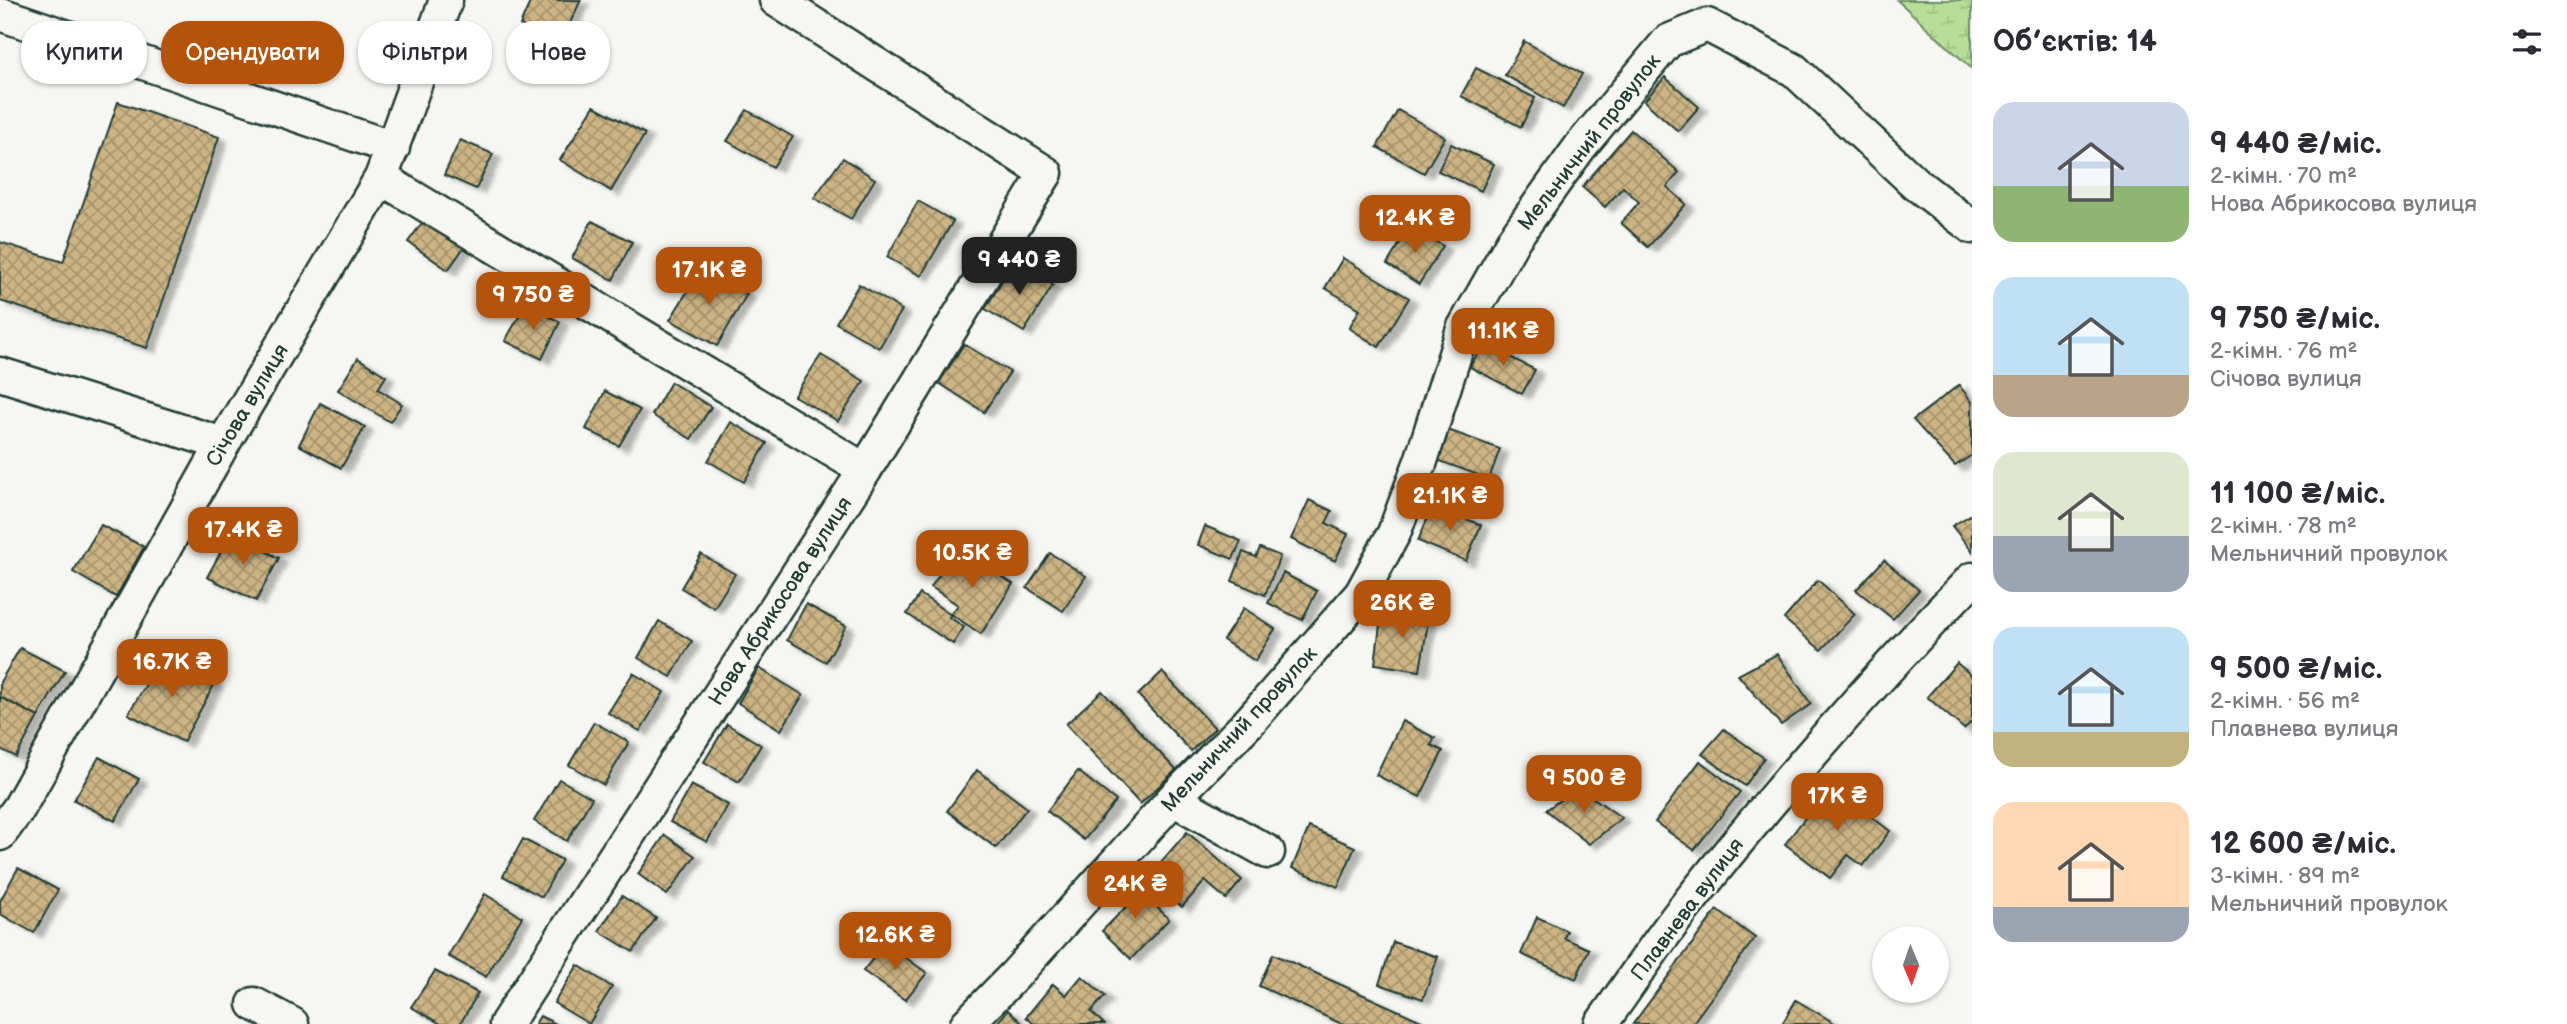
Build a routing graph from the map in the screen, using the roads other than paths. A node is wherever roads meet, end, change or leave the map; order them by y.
1 (446, 0) edge
2 (776, 0) edge
3 (0, 13) edge
4 (393, 148) junction
5 (382, 178) junction
6 (1972, 227) edge
7 (0, 374) edge
8 (223, 444) junction
9 (865, 471) junction
10 (1972, 579) edge
11 (1174, 799) junction
12 (0, 834) edge
13 (1268, 852) dead end
14 (254, 1004) dead end
15 (292, 1024) edge
16 (506, 1024) edge
17 (967, 1024) edge
18 (1601, 1024) edge

1 - 4 street, Січова вулиця
2 - 9 street, Нова Абрикосова вулиця
3 - 4 street
4 - 5 street, Січова вулиця
5 - 8 street, Січова вулиця
5 - 9 street
6 - 11 street, Мельничний провулок
7 - 8 street
8 - 12 street, Січова вулиця
9 - 16 street, Нова Абрикосова вулиця
10 - 18 street, Плавнева вулиця
11 - 13 street
11 - 17 street, Мельничний провулок
14 - 15 street

